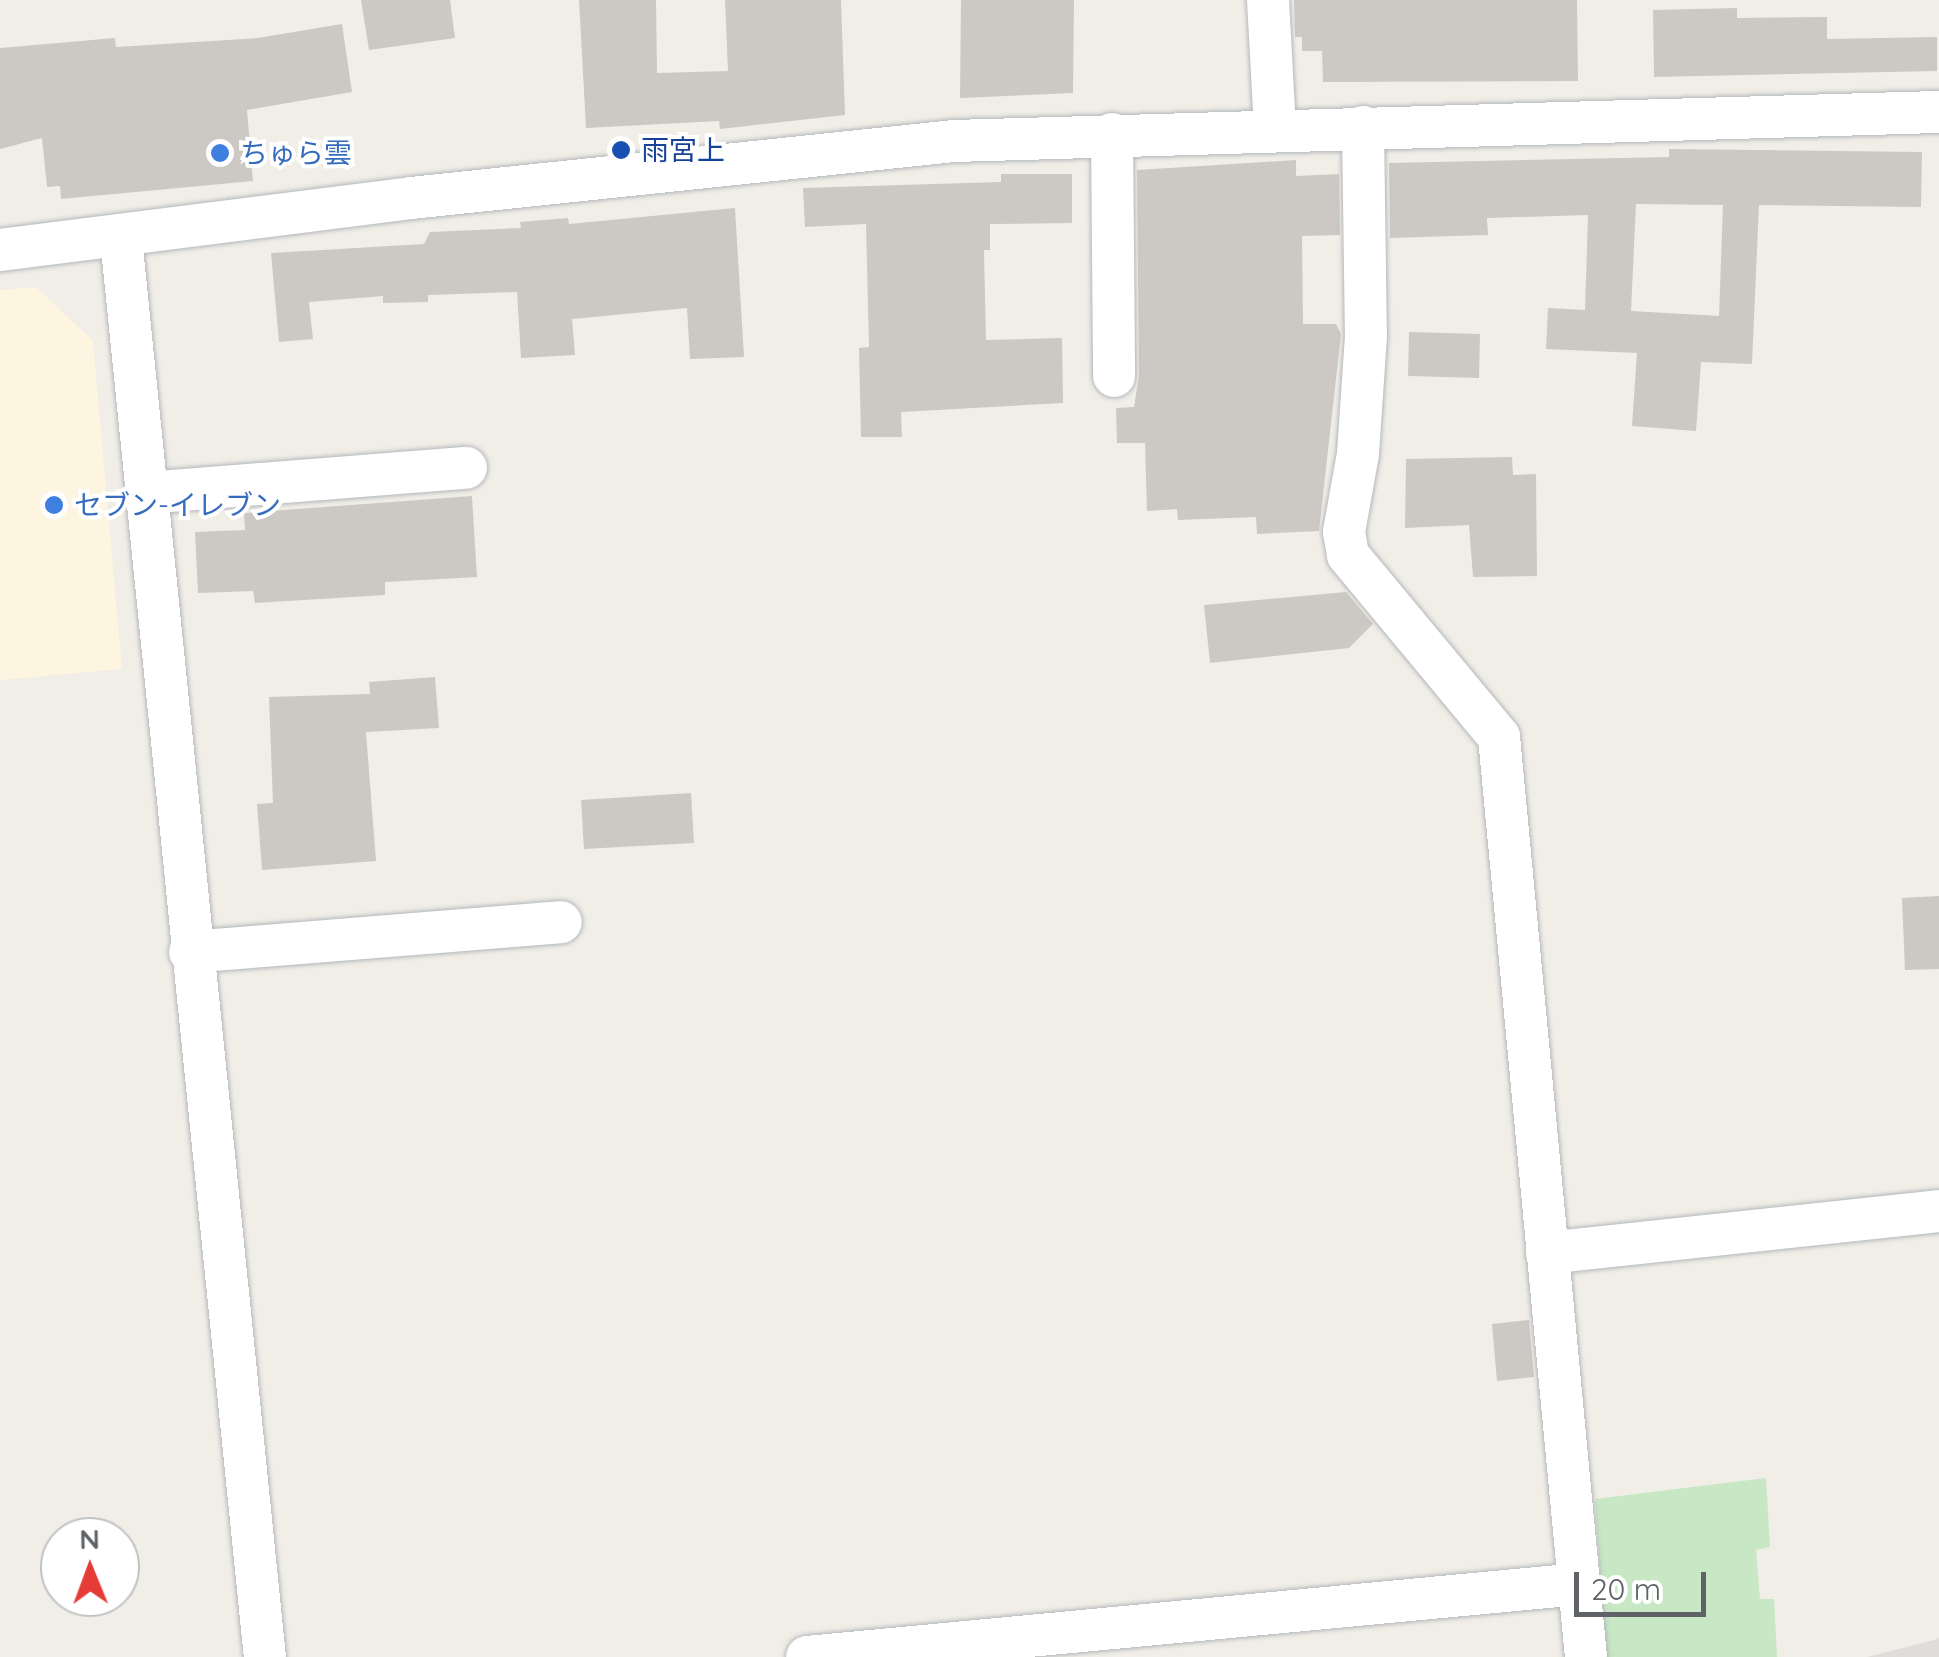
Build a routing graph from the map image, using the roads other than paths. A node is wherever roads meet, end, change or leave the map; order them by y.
1 (1268, 0) edge
2 (1939, 112) edge
3 (1363, 127) junction
4 (1276, 130) junction
5 (1112, 134) junction
6 (121, 238) junction
7 (0, 250) edge
8 (1114, 376) dead end
9 (466, 468) dead end
10 (145, 494) junction
11 (560, 922) dead end
12 (190, 952) junction
13 (1939, 1211) edge
14 (1547, 1253) junction
15 (1579, 1584) junction
16 (265, 1657) edge
17 (807, 1657) edge
18 (1586, 1657) edge

1 - 4 street
2 - 3 street
3 - 4 street
3 - 14 street
4 - 5 street
5 - 6 street
5 - 8 street
6 - 7 street
6 - 10 street
9 - 10 street
10 - 12 street
11 - 12 street
12 - 16 street
13 - 14 street
14 - 15 street
15 - 17 street
15 - 18 street

